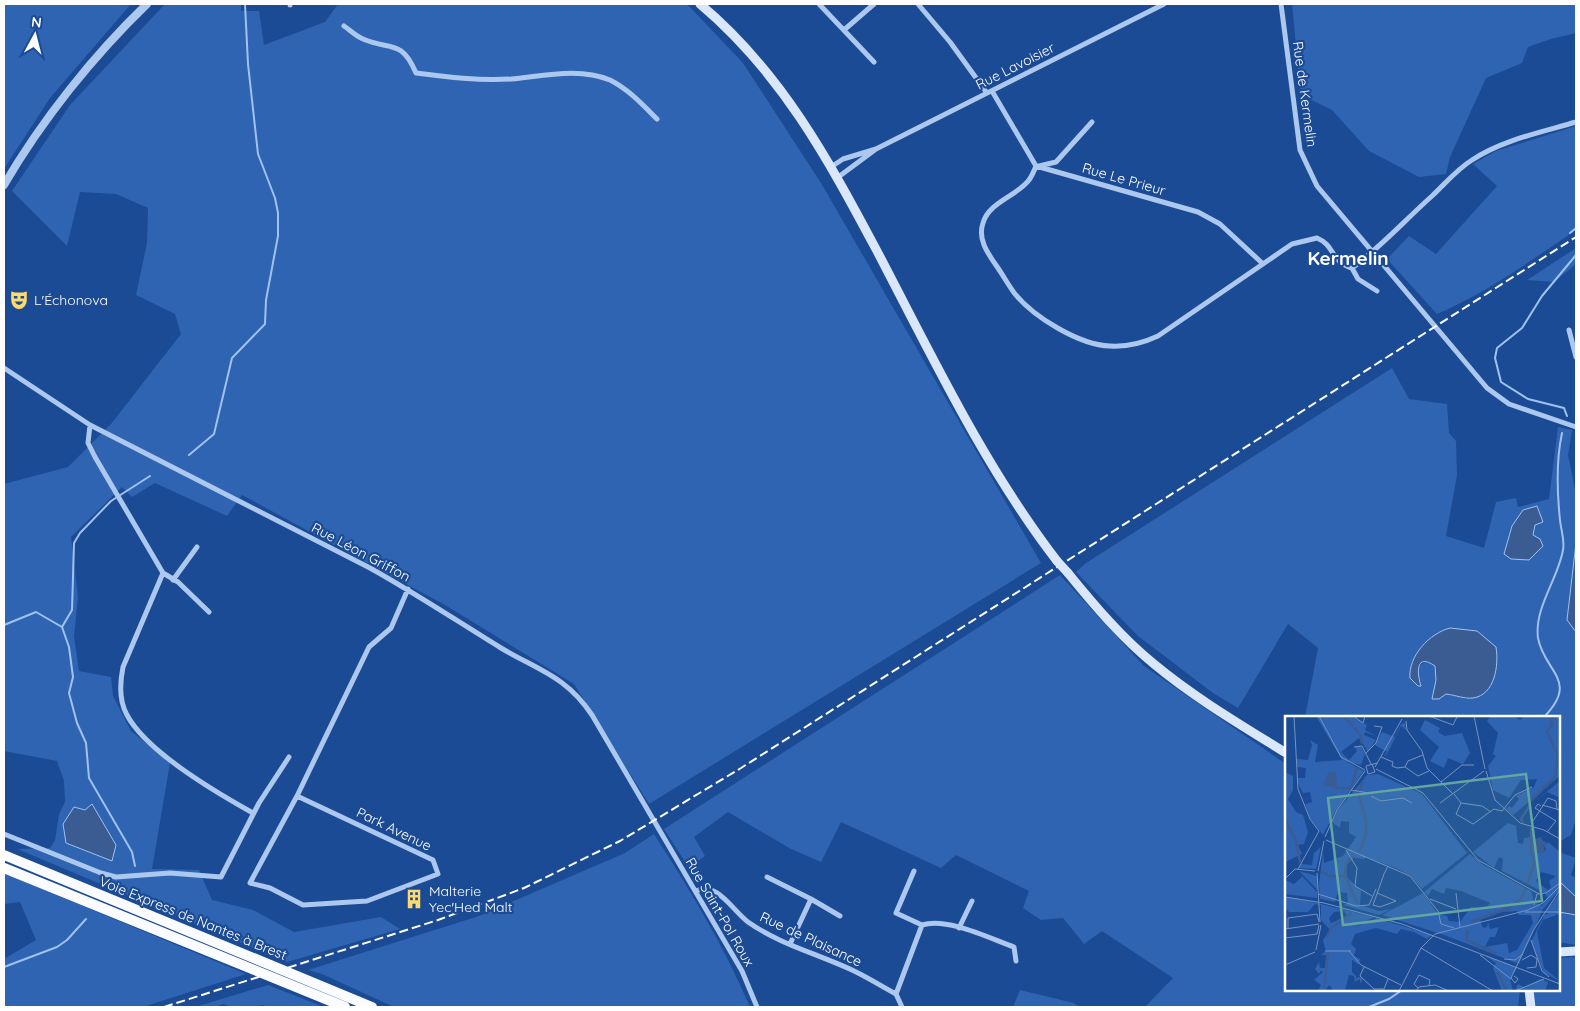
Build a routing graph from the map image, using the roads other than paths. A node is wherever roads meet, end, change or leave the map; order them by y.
1 (147, 4) edge
2 (700, 4) edge
3 (819, 4) edge
4 (874, 4) edge
5 (918, 4) edge
6 (1164, 4) edge
7 (1281, 4) edge
8 (344, 26) dead end
9 (844, 30) junction
10 (874, 62) dead end
11 (990, 92) junction
12 (657, 118) dead end
13 (1092, 122) dead end
14 (1576, 122) edge
15 (876, 149) junction
16 (1036, 166) junction
17 (831, 167) junction
18 (837, 178) junction
19 (4, 185) edge
20 (1373, 253) junction
21 (1262, 263) junction
22 (1352, 268) junction
23 (1377, 291) dead end
24 (1569, 330) dead end
25 (1576, 357) edge
26 (4, 368) edge
27 (90, 425) junction
28 (1576, 427) edge
29 (197, 547) dead end
30 (163, 573) junction
31 (173, 580) junction
32 (408, 589) junction
33 (209, 612) dead end
34 (1285, 752) edge
35 (289, 757) dead end
36 (297, 796) junction
37 (253, 813) junction
38 (658, 830) joint
39 (4, 834) edge
40 (4, 855) edge
41 (4, 868) edge
42 (914, 872) dead end
43 (767, 877) dead end
44 (696, 891) junction
45 (811, 899) junction
46 (972, 901) dead end
47 (840, 916) dead end
48 (922, 925) junction
49 (959, 928) junction
50 (790, 944) junction
51 (1576, 951) edge
52 (1560, 952) edge
53 (1016, 961) dead end
54 (1528, 991) edge
55 (896, 994) junction
56 (1529, 1005) edge
57 (345, 1007) edge
58 (372, 1007) edge
59 (757, 1007) edge
60 (902, 1007) edge

1 - 19 street
2 - 17 main road
3 - 9 street
4 - 9 street
5 - 11 street
6 - 11 street, Rue Lavoisier
7 - 20 street, Rue de Kermelin
8 - 12 street
9 - 10 street
11 - 15 street, Rue Lavoisier
11 - 16 street
13 - 16 street, Rue Le Prieur
14 - 20 street
15 - 17 street, Rue Lavoisier
15 - 18 street, Rue Lavoisier
16 - 21 street, Rue Le Prieur
16 - 21 street
17 - 18 main road
18 - 34 main road, bridge
20 - 22 street
20 - 28 street, Rue de Kermelin
21 - 22 street
22 - 23 street
24 - 25 street
26 - 27 street, Rue Léon Griffon
27 - 30 street
27 - 32 street, Rue Léon Griffon
29 - 31 street
30 - 31 street
30 - 37 street
31 - 33 street
32 - 36 street
32 - 38 street, Rue Léon Griffon
35 - 37 street
36 - 36 street, Park Avenue
37 - 39 street
38 - 44 street, Rue Saint-Pol Roux
40 - 58 highway, Voie Express de Nantes à Brest
41 - 57 highway, Voie Express de Nantes à Brest
42 - 48 street
43 - 45 street
44 - 50 street, Rue de Plaisance
44 - 59 street, Rue Saint-Pol Roux
45 - 47 street
45 - 50 street
46 - 49 street
48 - 49 street
48 - 55 street
49 - 53 street
50 - 55 street, Rue de Plaisance
51 - 52 main road
54 - 56 main road
55 - 60 street

